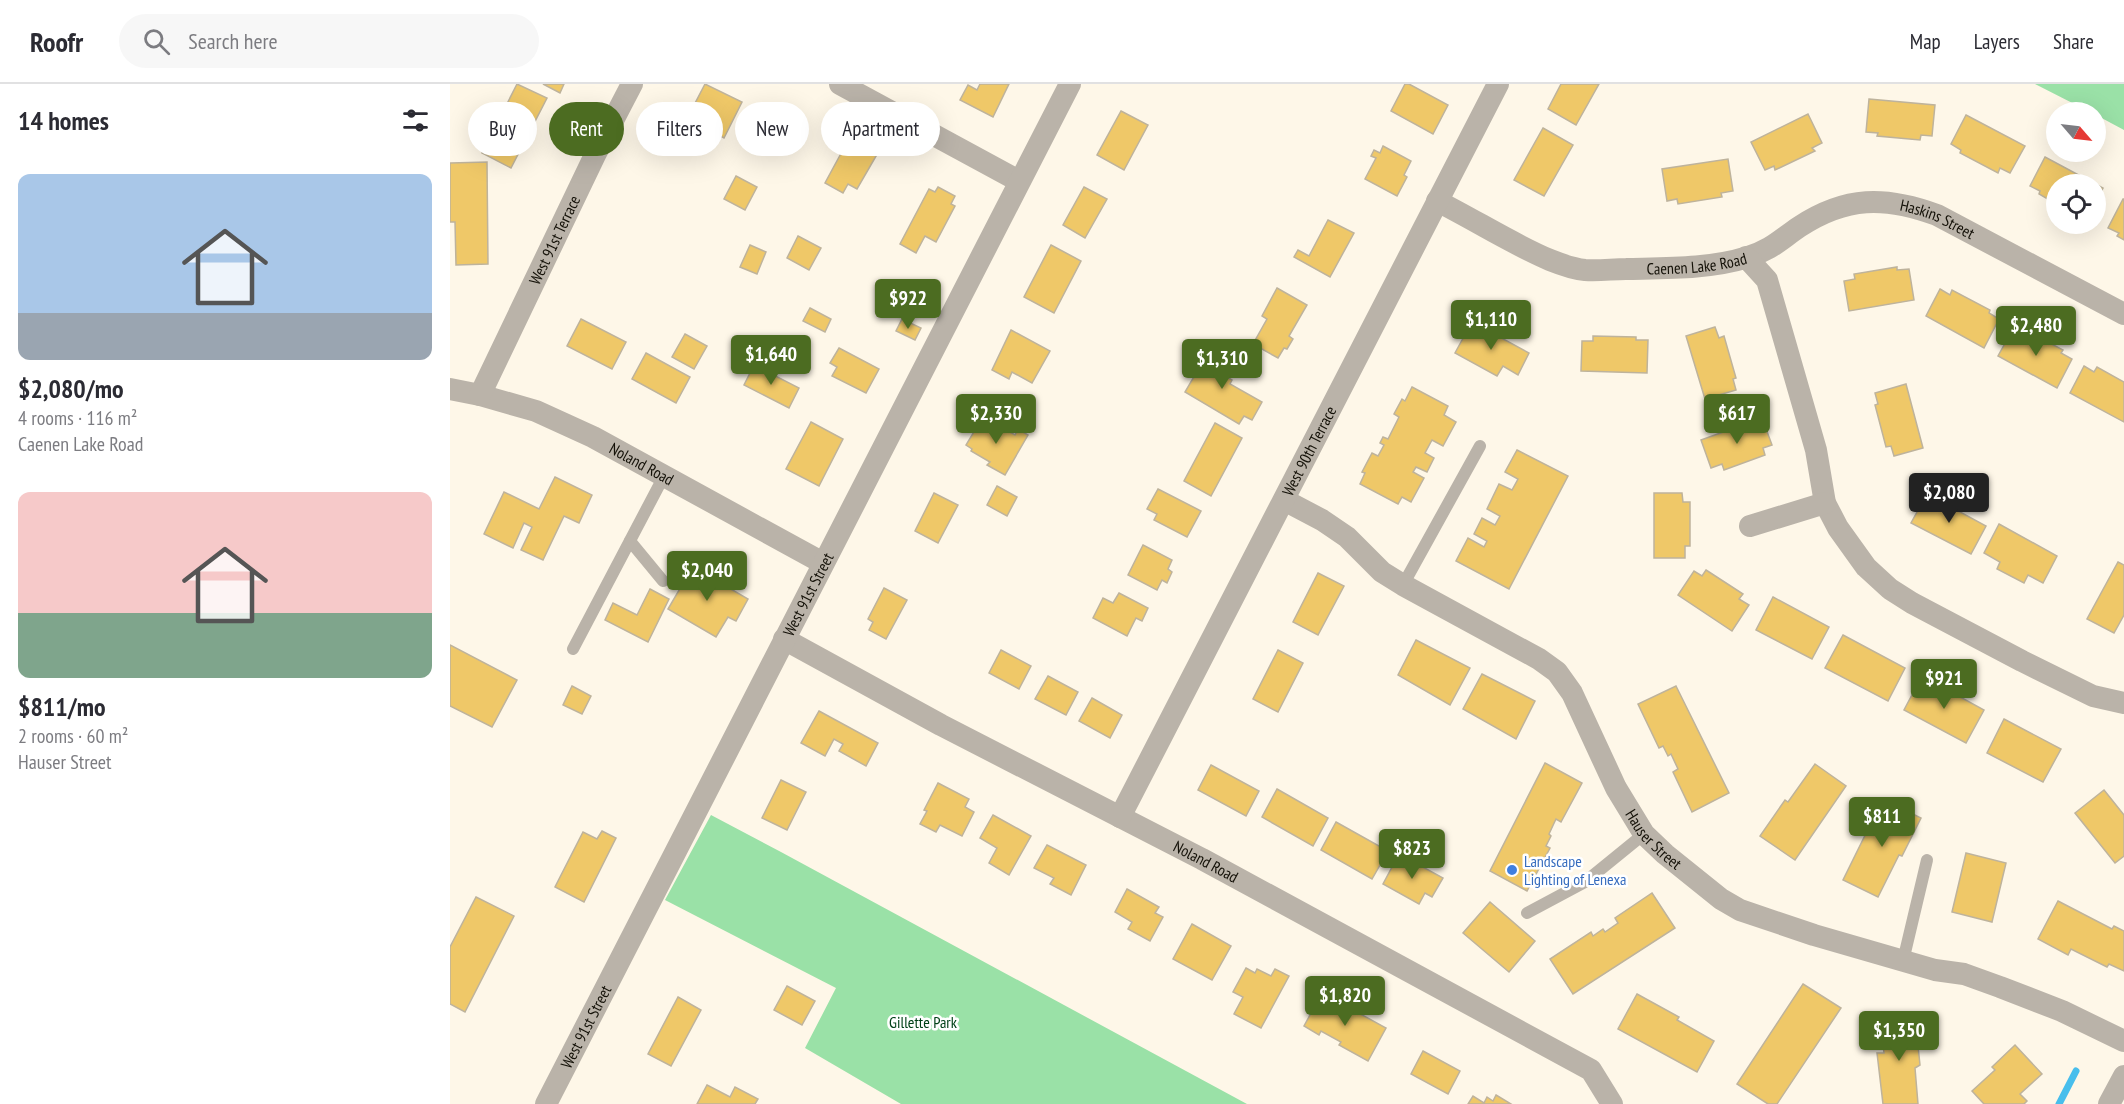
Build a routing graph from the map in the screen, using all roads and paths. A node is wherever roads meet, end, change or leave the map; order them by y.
1 (632, 84) edge
2 (840, 84) edge
3 (1070, 84) edge
4 (1498, 84) edge
5 (1019, 181) junction
6 (1437, 201) junction
7 (1746, 257) junction
8 (2124, 315) edge
9 (450, 388) edge
10 (480, 395) junction
11 (1480, 446) dead end
12 (664, 476) junction
13 (1284, 500) junction
14 (1825, 503) junction
15 (1750, 526) dead end
16 (630, 541) junction
17 (823, 563) junction
18 (663, 581) dead end
19 (1403, 585) junction
20 (784, 639) junction
21 (573, 649) dead end
22 (2124, 703) edge
23 (1120, 817) junction
24 (1644, 834) junction
25 (1927, 860) dead end
26 (1527, 913) dead end
27 (1902, 961) junction
28 (2124, 1041) edge
29 (2124, 1076) edge
30 (546, 1104) edge
31 (1612, 1104) edge
32 (2109, 1104) edge

1 - 10 street, West 91st Terrace
2 - 5 street
3 - 5 street, West 91st Street
4 - 6 street, West 90th Terrace
5 - 17 street, West 91st Street
6 - 7 street, Caenen Lake Road
6 - 13 street, West 90th Terrace
7 - 8 street, Haskins Street
7 - 14 street, Caenen Lake Road
9 - 10 street, Noland Road
10 - 12 street, Noland Road
11 - 19 lane
12 - 16 lane
12 - 17 street, Noland Road
13 - 19 street, Hauser Street
13 - 23 street, West 90th Terrace
14 - 15 street
14 - 22 street, Caenen Lake Road
16 - 18 lane
16 - 21 lane
17 - 20 street, West 91st Street
19 - 24 street, Hauser Street
20 - 23 street, Noland Road
20 - 30 street, West 91st Street
23 - 31 street, Noland Road
24 - 26 lane
24 - 27 street, Hauser Street
25 - 27 lane
27 - 28 street, Hauser Street
29 - 32 street

